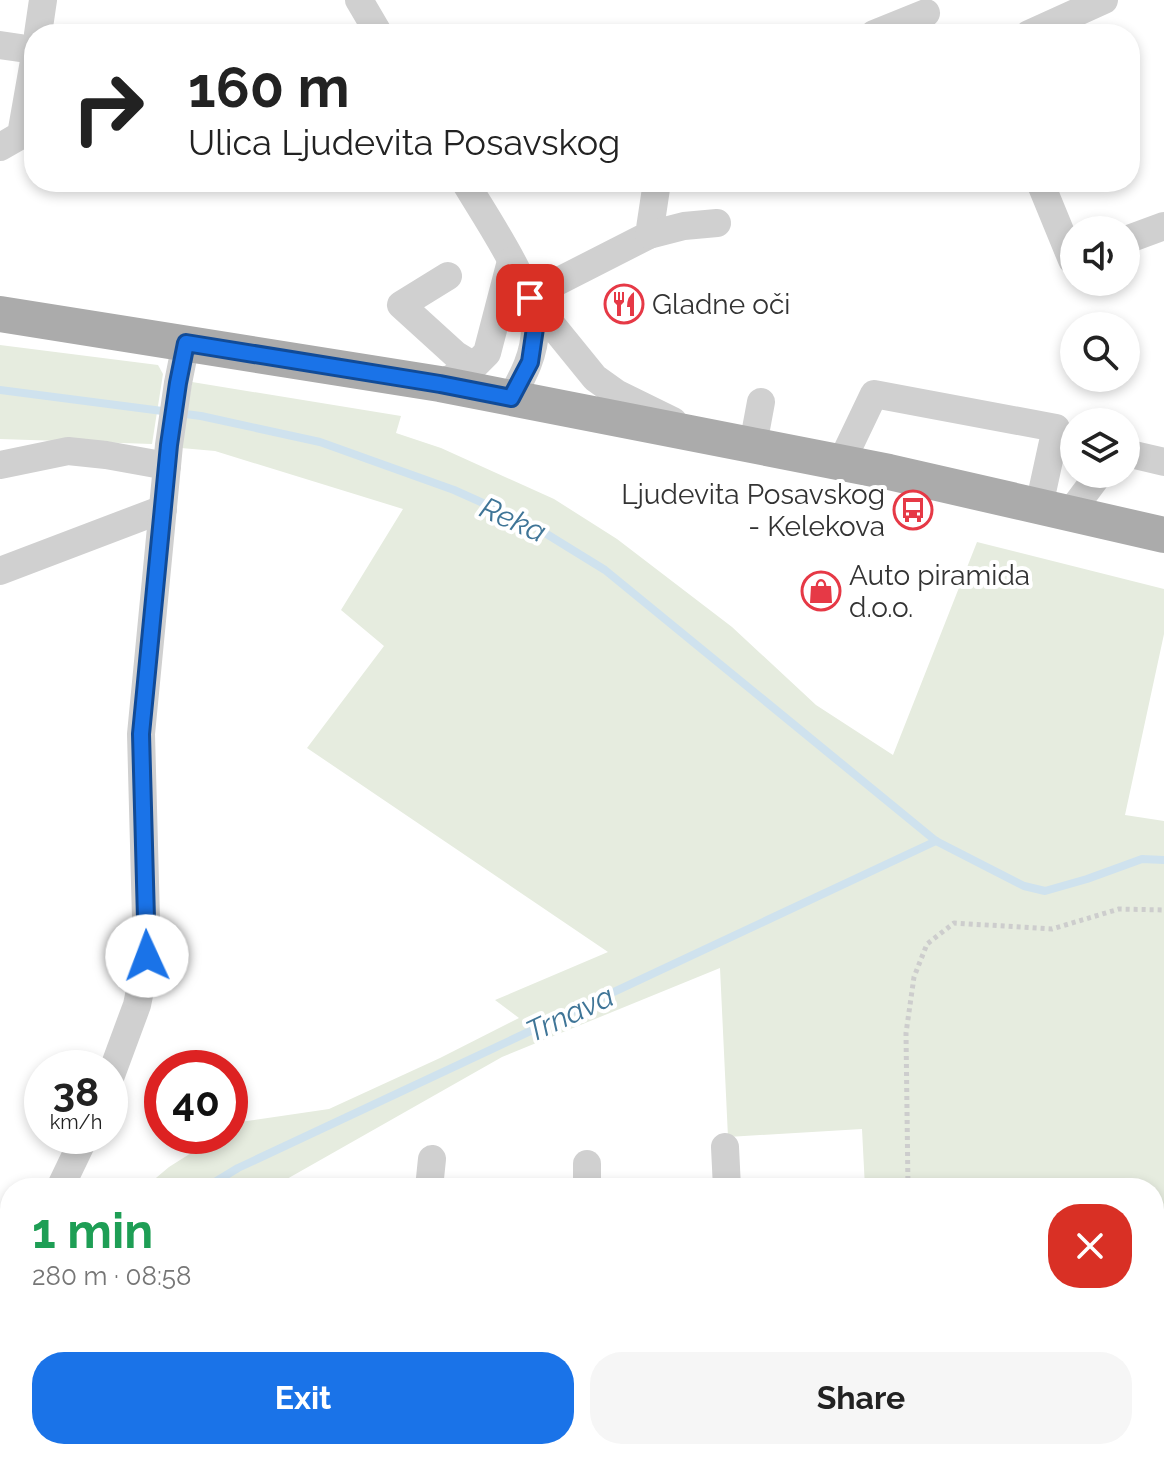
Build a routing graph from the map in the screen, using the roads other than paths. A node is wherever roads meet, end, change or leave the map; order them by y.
1 (43, 0) edge
2 (359, 0) edge
3 (1104, 0) edge
4 (926, 13) dead end
5 (39, 24) edge
6 (373, 24) edge
7 (899, 24) edge
8 (1051, 24) edge
9 (0, 45) edge
10 (24, 49) edge
11 (24, 118) edge
12 (0, 147) edge
13 (471, 192) edge
14 (655, 192) edge
15 (1044, 192) edge
16 (717, 223) dead end
17 (1164, 226) edge
18 (1060, 231) edge
19 (649, 235) junction
20 (1140, 235) edge
21 (511, 261) junction
22 (448, 276) dead end
23 (530, 298) junction
24 (0, 314) edge
25 (186, 343) junction
26 (474, 366) junction
27 (440, 384) junction
28 (511, 398) junction
29 (761, 402) dead end
30 (703, 436) junction
31 (753, 445) junction
32 (168, 456) junction
33 (1140, 456) edge
34 (1164, 462) edge
35 (841, 463) junction
36 (0, 465) edge
37 (1082, 488) edge
38 (163, 509) junction
39 (1054, 510) junction
40 (1164, 535) edge
41 (0, 571) edge
42 (120, 1050) edge
43 (725, 1147) dead end
44 (76, 1154) edge
45 (432, 1159) dead end
46 (65, 1178) edge
47 (430, 1178) edge
48 (727, 1178) edge

1 - 5 street
2 - 6 street
3 - 8 street
4 - 7 street
9 - 10 street
11 - 12 street
13 - 21 street
14 - 19 street
15 - 18 street
16 - 19 street
17 - 20 street
19 - 23 street
21 - 23 street
21 - 26 street
22 - 26 street
23 - 28 street
23 - 30 street
24 - 25 main road
25 - 27 main road
25 - 32 street
26 - 27 street
27 - 28 main road
28 - 30 main road
29 - 31 street
30 - 31 main road
31 - 35 main road
32 - 36 street
32 - 38 street
33 - 34 street
35 - 39 main road
35 - 39 street
37 - 39 street
38 - 41 street
38 - 42 street
39 - 40 main road
43 - 48 street
44 - 46 street
45 - 47 street

